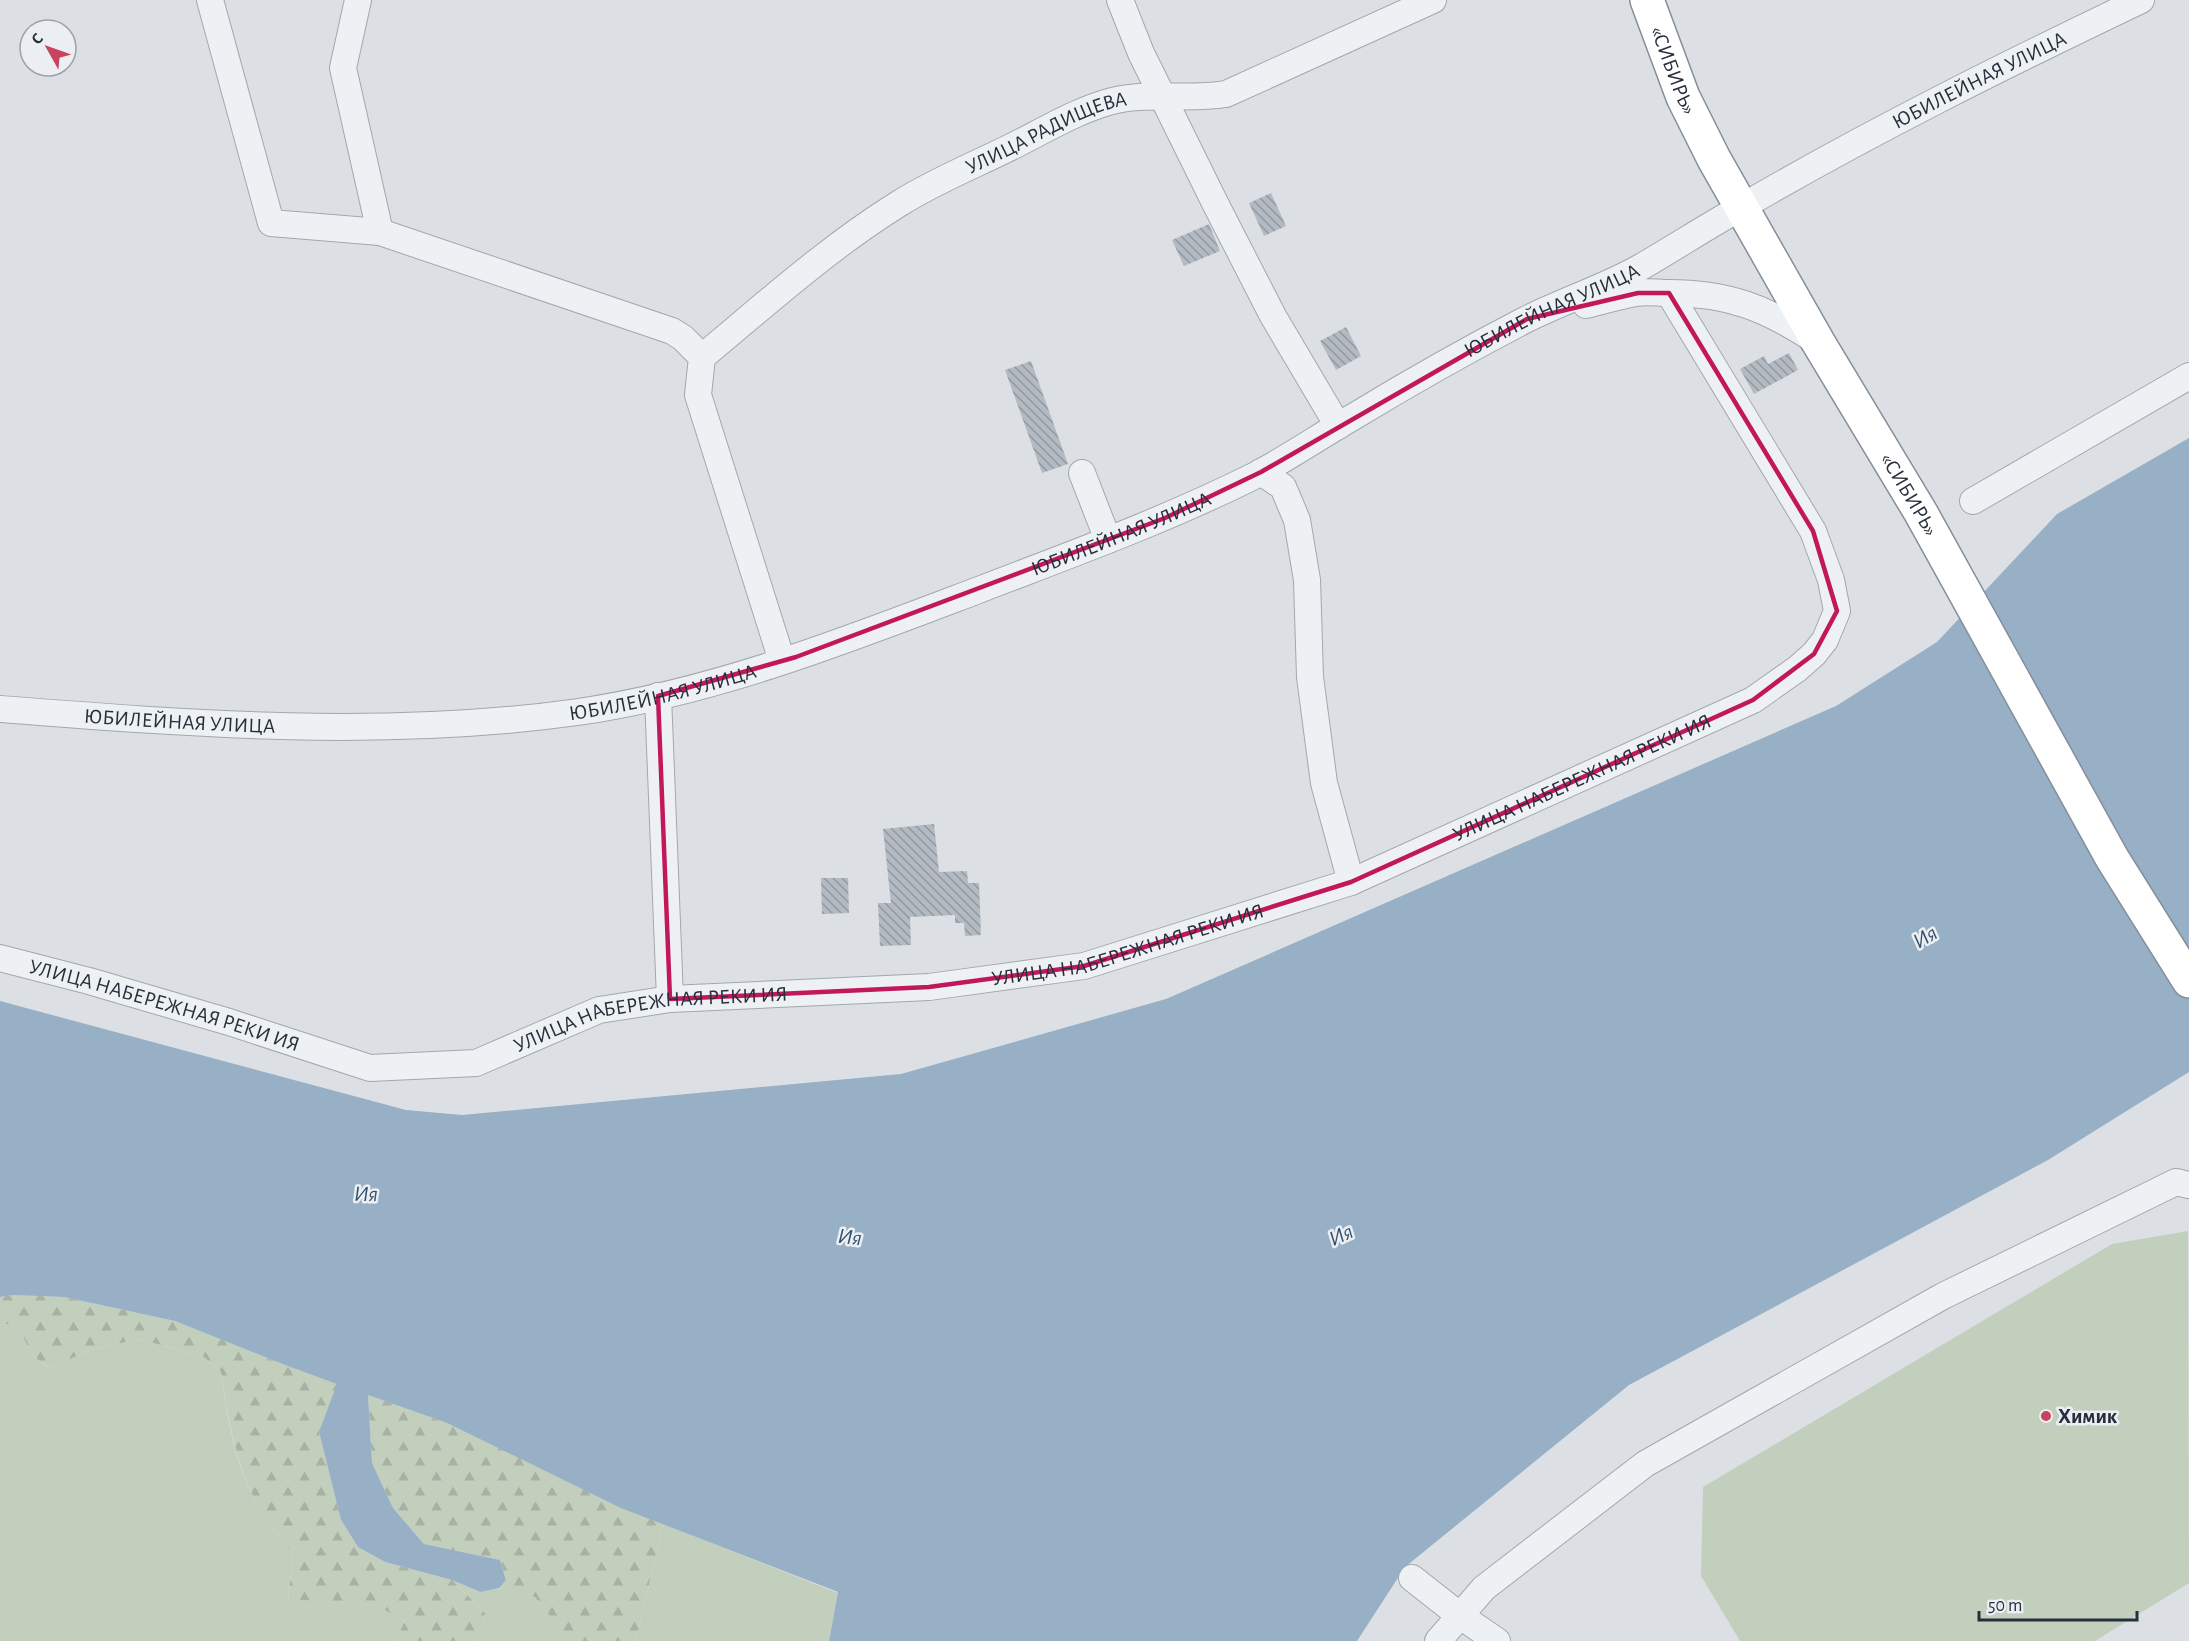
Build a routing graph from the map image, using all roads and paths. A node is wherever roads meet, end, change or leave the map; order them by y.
1 (210, 0) edge
2 (358, 0) edge
3 (1120, 0) edge
4 (1433, 0) edge
5 (1647, 0) edge
6 (2141, 0) edge
7 (1163, 98) junction
8 (1742, 206) junction
9 (380, 232) junction
10 (1669, 293) junction
11 (1527, 319) junction
12 (1818, 342) junction
13 (702, 357) junction
14 (2189, 376) edge
15 (1338, 426) junction
16 (1261, 472) junction
17 (1082, 473) dead end
18 (1973, 501) dead end
19 (1107, 540) junction
20 (782, 661) junction
21 (658, 696) junction
22 (0, 709) edge
23 (1351, 882) junction
24 (0, 958) edge
25 (2189, 981) edge
26 (670, 999) junction
27 (2189, 1185) edge
28 (1412, 1578) dead end
29 (1459, 1615) junction
30 (1438, 1641) edge
31 (1497, 1641) edge

1 - 9 street
2 - 9 street
3 - 7 street
4 - 7 street, УЛИЦА РАДИЩЕВА
5 - 8 highway, «СИБИРЬ»
6 - 8 street, ЮБИЛЕЙНАЯ УЛИЦА
7 - 13 street, УЛИЦА РАДИЩЕВА
7 - 15 street
8 - 11 street, ЮБИЛЕЙНАЯ УЛИЦА
8 - 12 highway, «СИБИРЬ»
9 - 13 street
10 - 11 street
10 - 12 street
10 - 23 street, УЛИЦА НАБЕРЕЖНАЯ РЕКИ ИЯ
11 - 15 street, ЮБИЛЕЙНАЯ УЛИЦА
12 - 25 highway, «СИБИРЬ»
13 - 20 street
14 - 18 street
15 - 16 street, ЮБИЛЕЙНАЯ УЛИЦА
16 - 19 street, ЮБИЛЕЙНАЯ УЛИЦА
16 - 23 street
17 - 19 street
19 - 20 street, ЮБИЛЕЙНАЯ УЛИЦА
20 - 21 street, ЮБИЛЕЙНАЯ УЛИЦА
21 - 22 street, ЮБИЛЕЙНАЯ УЛИЦА
21 - 26 street
23 - 26 street, УЛИЦА НАБЕРЕЖНАЯ РЕКИ ИЯ
24 - 26 street, УЛИЦА НАБЕРЕЖНАЯ РЕКИ ИЯ
27 - 29 street
28 - 29 street
29 - 30 street
29 - 31 street

